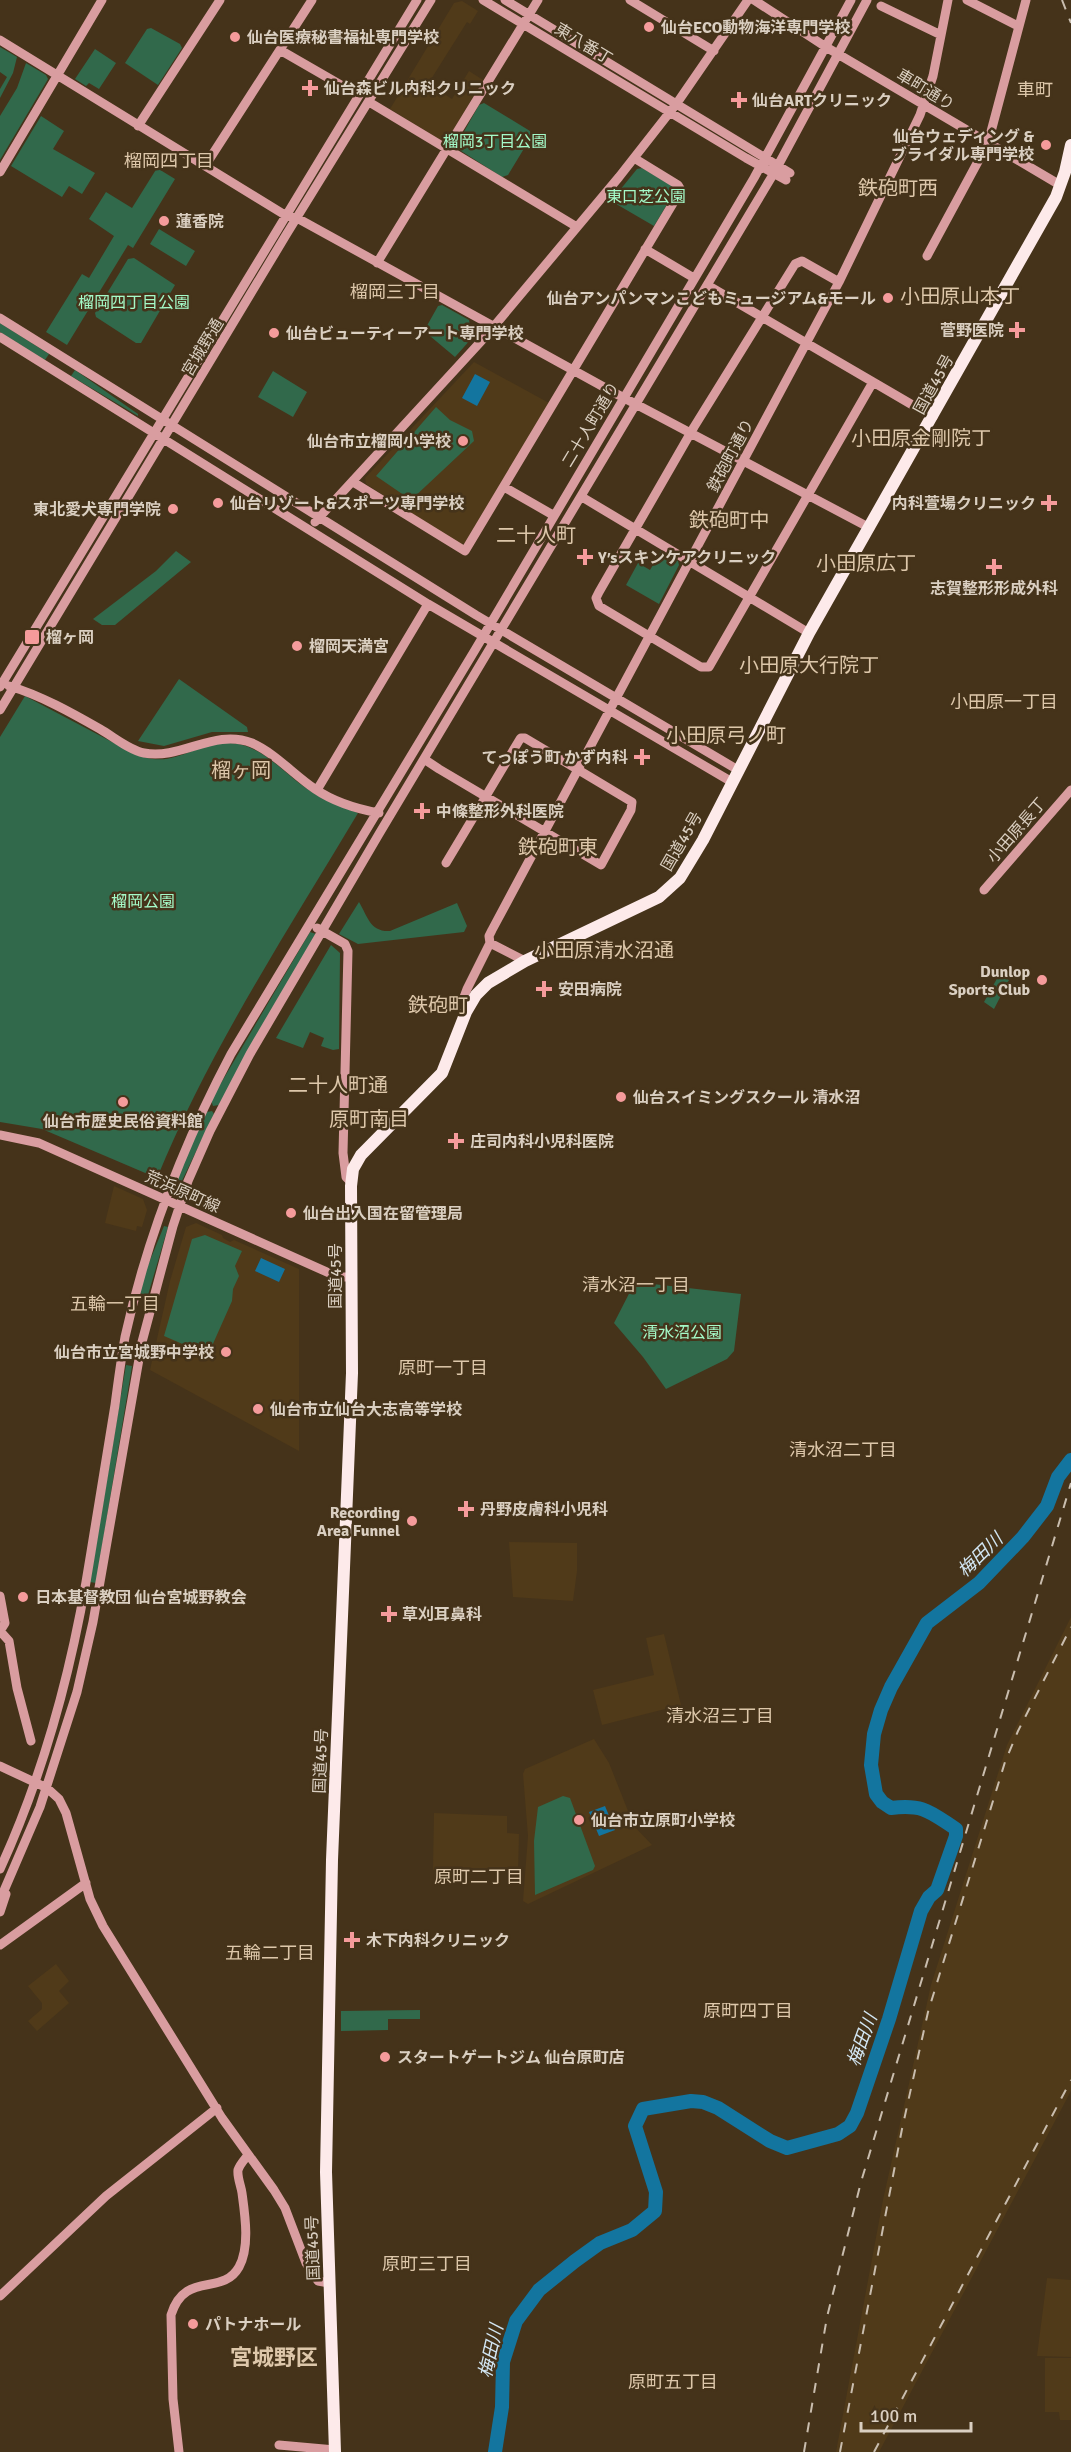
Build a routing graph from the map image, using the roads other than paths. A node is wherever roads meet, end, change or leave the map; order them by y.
1 (102, 0) edge
2 (220, 0) edge
3 (312, 0) edge
4 (417, 0) edge
5 (431, 0) edge
6 (483, 0) edge
7 (505, 0) edge
8 (538, 0) edge
9 (630, 0) edge
10 (748, 0) edge
11 (754, 0) edge
12 (851, 0) edge
13 (867, 0) edge
14 (948, 0) edge
15 (967, 0) edge
16 (1026, 0) edge
17 (881, 6) dead end
18 (529, 15) junction
19 (523, 25) junction
20 (1018, 26) junction
21 (941, 35) junction
22 (0, 40) edge
23 (826, 47) junction
24 (280, 50) junction
25 (714, 51) junction
26 (839, 55) junction
27 (58, 76) junction
28 (358, 95) junction
29 (369, 102) junction
30 (677, 103) junction
31 (924, 105) junction
32 (670, 112) junction
33 (138, 126) junction
34 (988, 143) junction
35 (1071, 146) edge
36 (447, 150) junction
37 (634, 158) junction
38 (763, 162) junction
39 (205, 166) junction
40 (776, 169) junction
41 (0, 172) edge
42 (788, 176) dead end
43 (1060, 185) junction
44 (285, 215) junction
45 (297, 218) junction
46 (577, 227) junction
47 (645, 249) junction
48 (927, 256) dead end
49 (377, 263) junction
50 (694, 278) junction
51 (839, 282) junction
52 (707, 285) junction
53 (762, 317) junction
54 (0, 318) edge
55 (495, 326) junction
56 (0, 337) edge
57 (806, 343) junction
58 (573, 370) junction
59 (873, 382) junction
60 (623, 398) junction
61 (637, 405) junction
62 (933, 417) junction
63 (162, 420) junction
64 (171, 426) junction
65 (154, 433) junction
66 (691, 433) junction
67 (164, 439) junction
68 (743, 461) junction
69 (352, 482) junction
70 (504, 487) junction
71 (808, 496) junction
72 (582, 497) junction
73 (553, 515) junction
74 (319, 518) junction
75 (870, 528) junction
76 (310, 529) junction
77 (635, 530) junction
78 (689, 562) junction
79 (750, 598) junction
80 (428, 604) junction
81 (489, 624) junction
82 (501, 631) junction
83 (809, 633) junction
84 (482, 636) junction
85 (650, 636) junction
86 (494, 643) junction
87 (1, 684) edge
88 (14, 687) junction
89 (615, 699) junction
90 (0, 710) edge
91 (609, 710) junction
92 (424, 759) junction
93 (578, 769) junction
94 (738, 770) junction
95 (732, 782) junction
96 (316, 790) junction
97 (1071, 790) edge
98 (486, 796) junction
99 (376, 813) junction
100 (390, 816) junction
101 (544, 831) junction
102 (446, 863) dead end
103 (984, 890) dead end
104 (310, 924) junction
105 (323, 932) junction
106 (490, 943) junction
107 (525, 961) junction
108 (469, 1005) junction
109 (0, 1135) edge
110 (344, 1145) junction
111 (361, 1155) junction
112 (351, 1183) junction
113 (165, 1199) junction
114 (180, 1206) junction
115 (352, 1277) junction
116 (0, 1596) edge
117 (0, 1631) edge
118 (31, 1742) dead end
119 (0, 1766) edge
120 (34, 1783) junction
121 (47, 1788) junction
122 (0, 1869) edge
123 (9, 1883) junction
124 (86, 1883) junction
125 (0, 1900) edge
126 (0, 1912) edge
127 (1, 1944) edge
128 (217, 2108) junction
129 (248, 2155) junction
130 (329, 2283) junction
131 (0, 2296) edge
132 (286, 2445) dead end
133 (335, 2451) edge
134 (179, 2452) edge

1 - 27 street
2 - 33 street
3 - 24 street
4 - 28 street, 宮城野通
5 - 29 street, 宮城野通
6 - 19 street, 東八番丁
7 - 18 street, 東八番丁
8 - 18 street
9 - 25 street
10 - 25 street
11 - 23 street, 車町通り
12 - 23 street, 二十人町通り
13 - 26 street, 二十人町通り
14 - 21 street, 鉄砲町通り
15 - 20 street
16 - 20 street
17 - 21 street
18 - 19 street
18 - 30 street, 東八番丁
19 - 32 street, 東八番丁
19 - 36 street
20 - 34 street
21 - 31 street, 鉄砲町通り
22 - 27 street
23 - 26 street, 車町通り
23 - 38 street, 二十人町通り
24 - 28 street
24 - 39 street
25 - 30 street
26 - 31 street, 車町通り
26 - 40 street, 二十人町通り
27 - 33 street
27 - 41 street
28 - 44 street, 宮城野通
29 - 36 street
29 - 45 street, 宮城野通
30 - 32 street
30 - 38 street, 東八番丁
31 - 34 street, 車町通り
31 - 51 street, 鉄砲町通り
32 - 37 street
32 - 38 street, 東八番丁
33 - 39 street
34 - 43 street, 車町通り
34 - 48 street
35 - 43 highway, 国道45号
36 - 46 street
36 - 49 street
37 - 46 street
37 - 47 street
38 - 40 street
38 - 50 street, 二十人町通り
39 - 44 street
40 - 42 street
40 - 52 street, 二十人町通り
43 - 62 highway, 国道45号
44 - 45 street
44 - 63 street, 宮城野通
45 - 49 street
45 - 64 street, 宮城野通
46 - 55 street
47 - 50 street
47 - 58 street
49 - 55 street
50 - 60 street, 二十人町通り
51 - 53 street
51 - 57 street, 鉄砲町通り
52 - 53 street
52 - 61 street, 二十人町通り
53 - 57 street
53 - 66 street
54 - 63 street
55 - 58 street
55 - 69 street
56 - 65 street
57 - 59 street
57 - 68 street, 鉄砲町通り
58 - 60 street
58 - 70 street
59 - 62 street
59 - 71 street
60 - 61 street
60 - 73 street, 二十人町通り
61 - 66 street
61 - 72 street, 二十人町通り
62 - 75 highway, 国道45号
63 - 64 street
63 - 65 street, 宮城野通
64 - 67 street, 宮城野通
64 - 74 street
65 - 67 street
65 - 87 street, 宮城野通
66 - 68 street
66 - 77 street
67 - 76 street
67 - 88 street, 宮城野通
68 - 71 street
68 - 78 street, 鉄砲町通り
69 - 70 street
69 - 74 street
70 - 73 street
71 - 75 street
71 - 79 street
72 - 77 street
72 - 82 street, 二十人町通り
73 - 81 street, 二十人町通り
74 - 76 street
74 - 81 street
75 - 83 highway, 国道45号
76 - 80 street
77 - 78 street
77 - 85 street
78 - 79 street
78 - 85 street, 鉄砲町通り
79 - 83 street
79 - 85 street
80 - 84 street
80 - 96 street
81 - 82 street
81 - 84 street, 二十人町通り
82 - 86 street, 二十人町通り
82 - 89 street
83 - 94 highway, 国道45号
84 - 86 street
84 - 99 street, 二十人町通り
85 - 89 street, 鉄砲町通り
86 - 91 street
86 - 92 street, 二十人町通り
87 - 88 street
88 - 90 street, 宮城野通
88 - 96 street
89 - 91 street, 鉄砲町通り
89 - 94 street
91 - 93 street, 鉄砲町通り
91 - 95 street
92 - 98 street
92 - 100 street, 二十人町通り
93 - 98 street
93 - 101 street, 鉄砲町通り
93 - 101 street
94 - 95 highway, 国道45号
95 - 107 highway, 国道45号
96 - 99 street
97 - 103 street, 小田原長丁
98 - 101 street
98 - 102 street
99 - 100 street
99 - 104 street, 二十人町通り
100 - 105 street, 二十人町通り
101 - 106 street, 鉄砲町通り
104 - 105 street
104 - 113 street, 二十人町通り
105 - 110 street
105 - 114 street, 二十人町通り
106 - 107 street
106 - 108 street, 鉄砲町通り
107 - 108 highway, 国道45号
108 - 111 highway, 国道45号
109 - 113 street, 荒浜原町線
110 - 111 street
110 - 112 street
111 - 112 highway, 国道45号
112 - 115 highway, 国道45号
113 - 114 street, 荒浜原町線
113 - 120 street, 二十人町通り
114 - 115 street, 荒浜原町線
114 - 121 street, 二十人町通り
115 - 130 highway, 国道45号
116 - 117 street
117 - 118 street
119 - 120 street
120 - 121 street
120 - 122 street, 二十人町通り
121 - 123 street, 二十人町通り
121 - 124 street
123 - 125 street
123 - 126 street
124 - 127 street
124 - 128 street
128 - 129 street
128 - 131 street
129 - 130 street
129 - 134 street
130 - 133 highway, 国道45号
132 - 133 street

